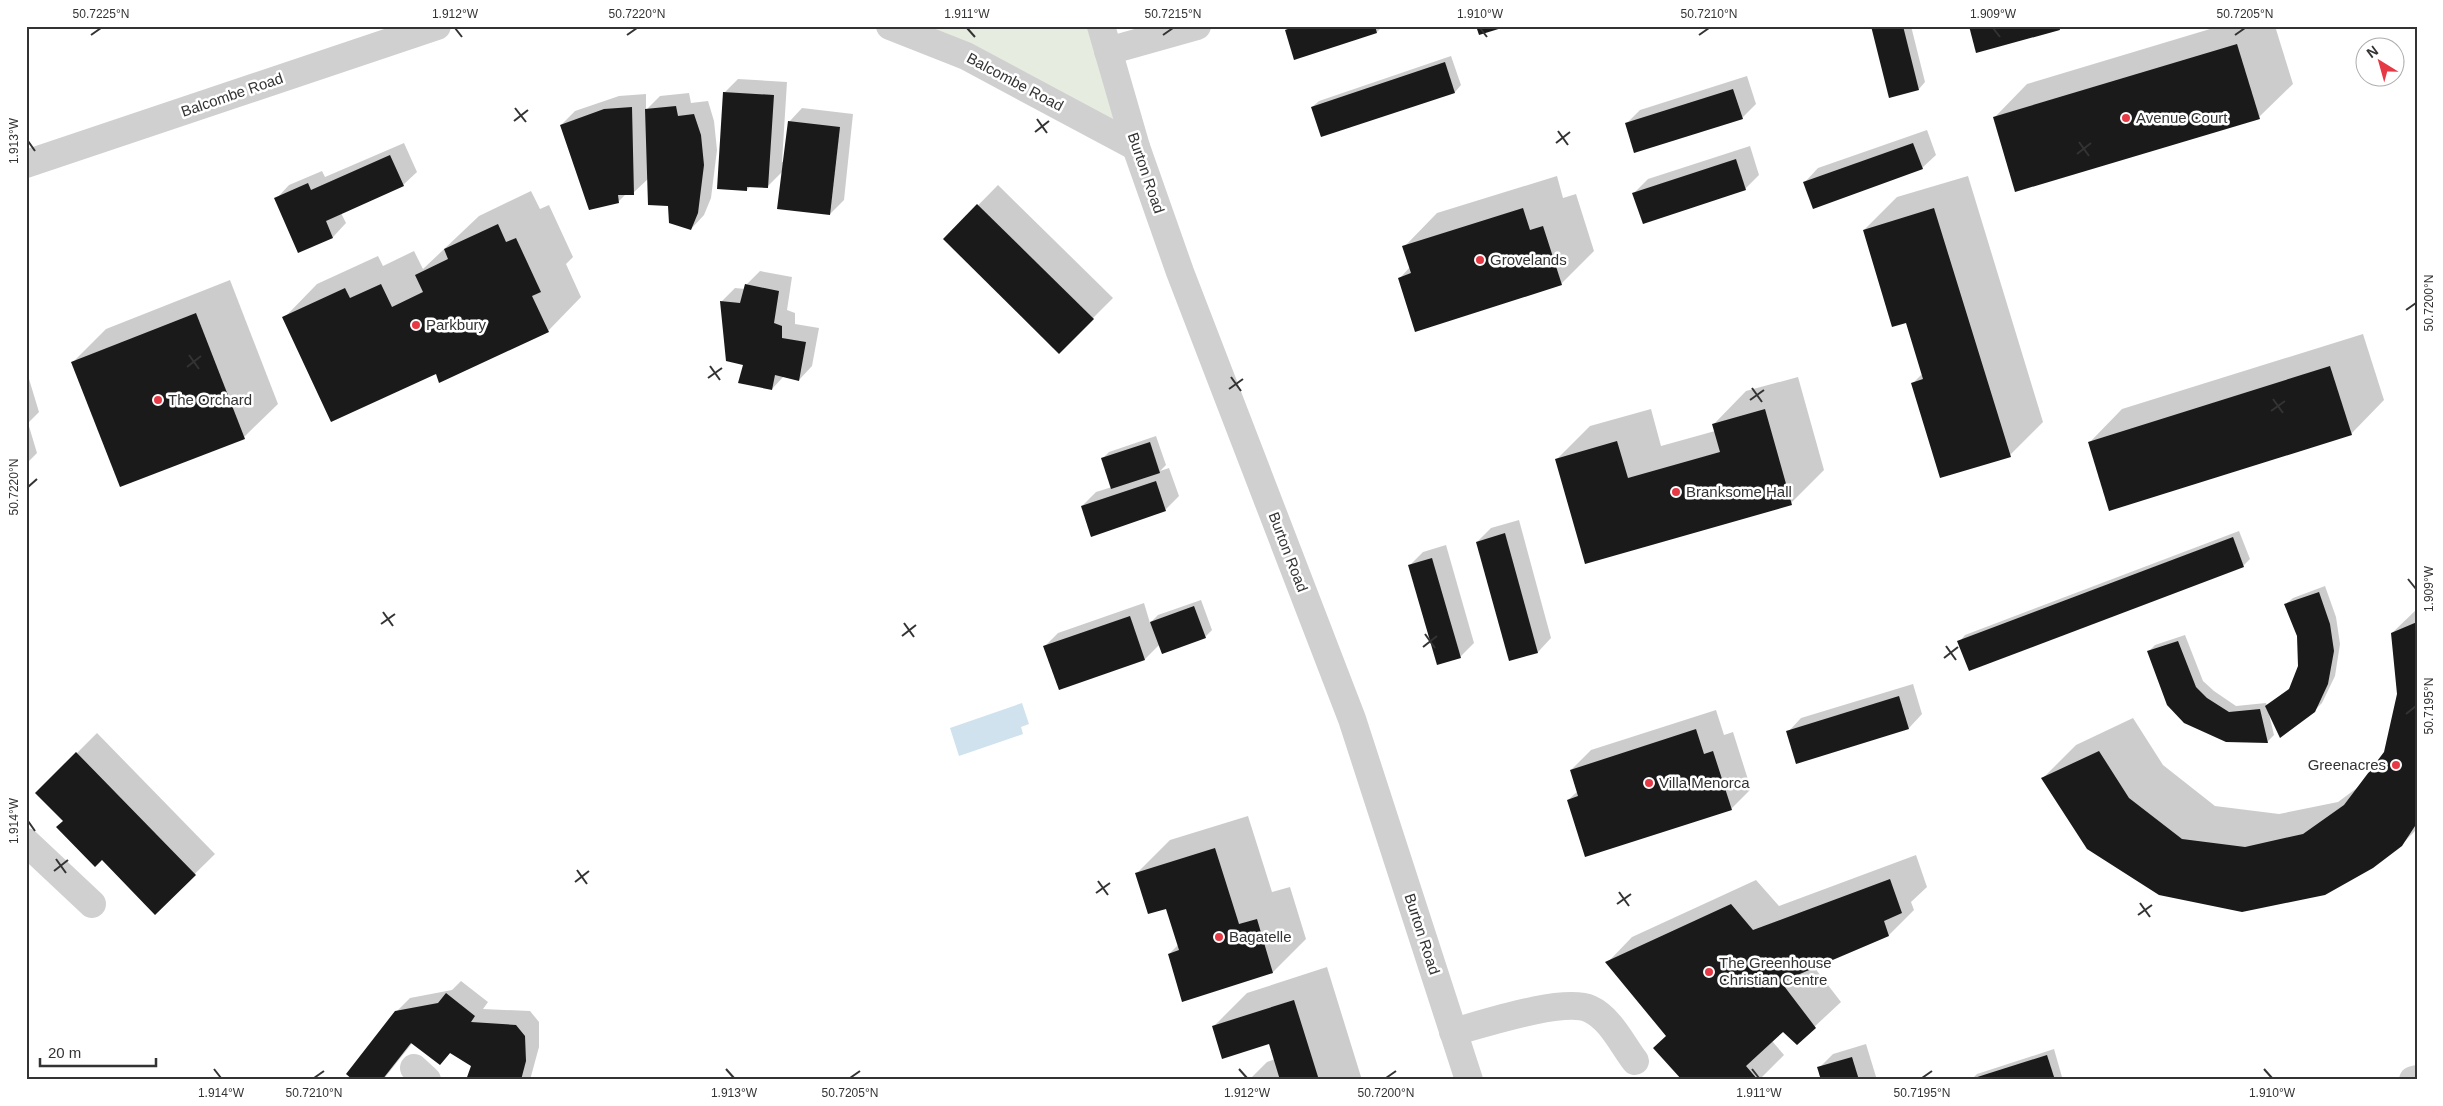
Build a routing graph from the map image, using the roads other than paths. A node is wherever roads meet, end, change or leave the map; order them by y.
1 (438, 26) edge
2 (890, 26) edge
3 (1197, 26) edge
4 (1105, 38) edge
5 (1136, 147) junction
6 (26, 164) edge
7 (26, 842) edge
8 (92, 904) dead end
9 (1453, 1032) junction
10 (1635, 1061) dead end
11 (1469, 1080) edge

1 - 6 street, Balcombe Road
2 - 5 street, Balcombe Road
3 - 4 street
4 - 5 street, Burton Road
5 - 9 street, Burton Road
7 - 8 street
9 - 10 street
9 - 11 street, Burton Road

